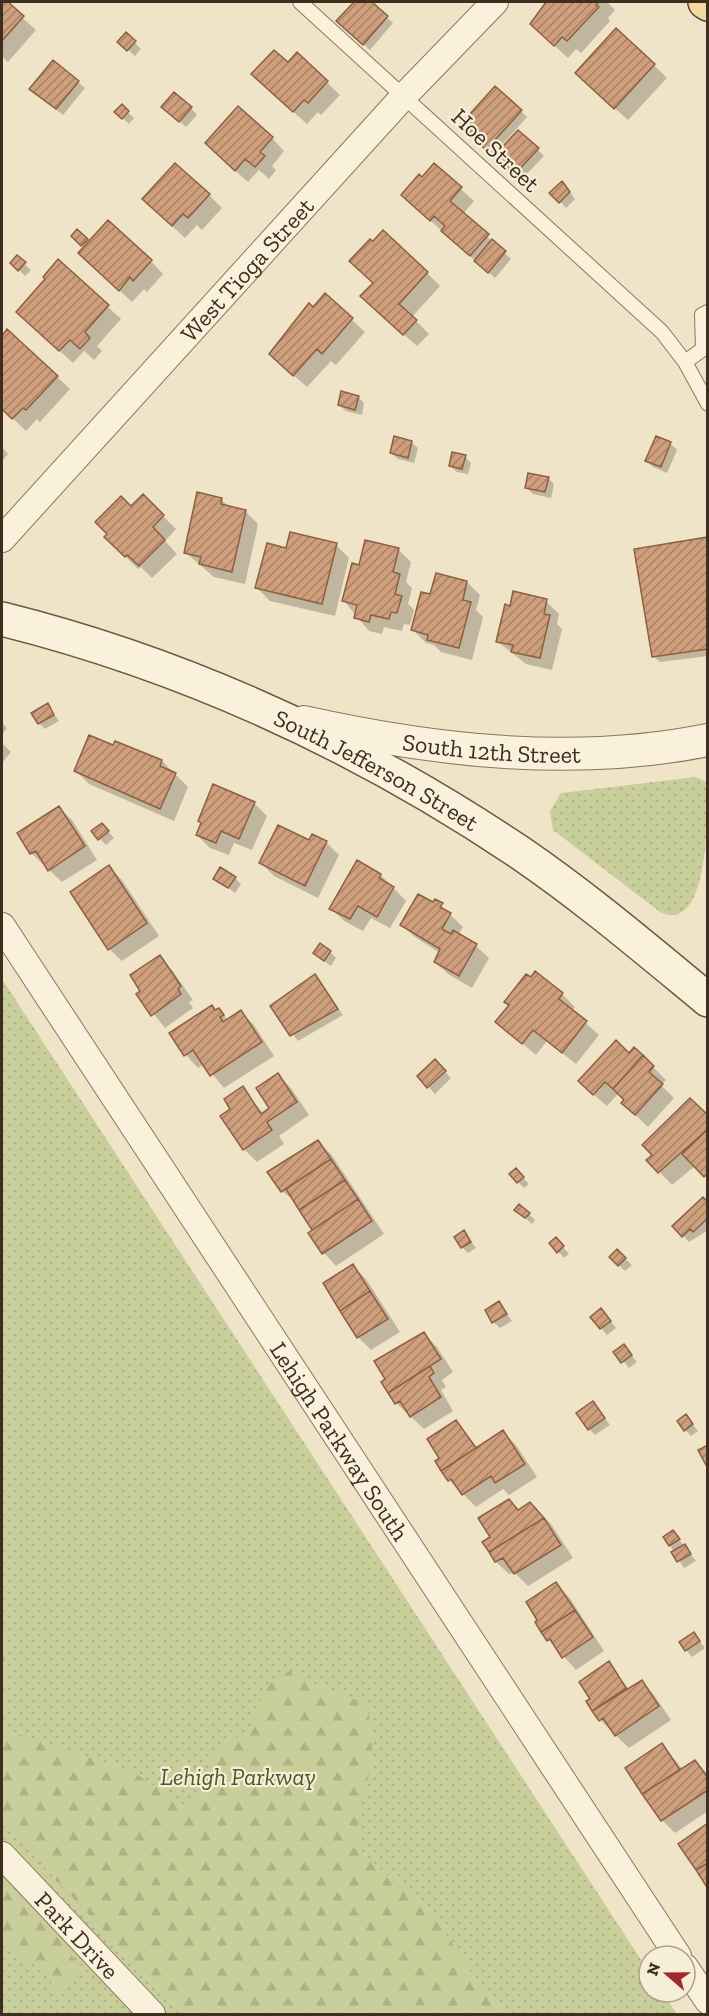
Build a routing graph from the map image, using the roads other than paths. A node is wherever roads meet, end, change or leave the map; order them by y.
1 (300, 2) edge
2 (495, 2) edge
3 (404, 96) junction
4 (708, 312) edge
5 (685, 362) junction
6 (708, 404) edge
7 (2, 539) edge
8 (2, 619) edge
9 (279, 717) junction
10 (708, 740) edge
11 (2, 926) edge
12 (708, 1000) edge
13 (2, 1855) edge
14 (670, 1944) edge
15 (697, 1985) edge
16 (708, 2001) edge
17 (152, 2014) edge

1 - 3 lane, Hoe Street
2 - 3 street, West Tioga Street
3 - 5 lane, Hoe Street
3 - 7 street, West Tioga Street
4 - 5 lane
5 - 6 lane, Hoe Street
8 - 9 main road, South Jefferson Street
9 - 10 street, South 12th Street
9 - 12 main road, South Jefferson Street
11 - 14 street, Lehigh Parkway South
13 - 17 street, Park Drive
15 - 16 street

